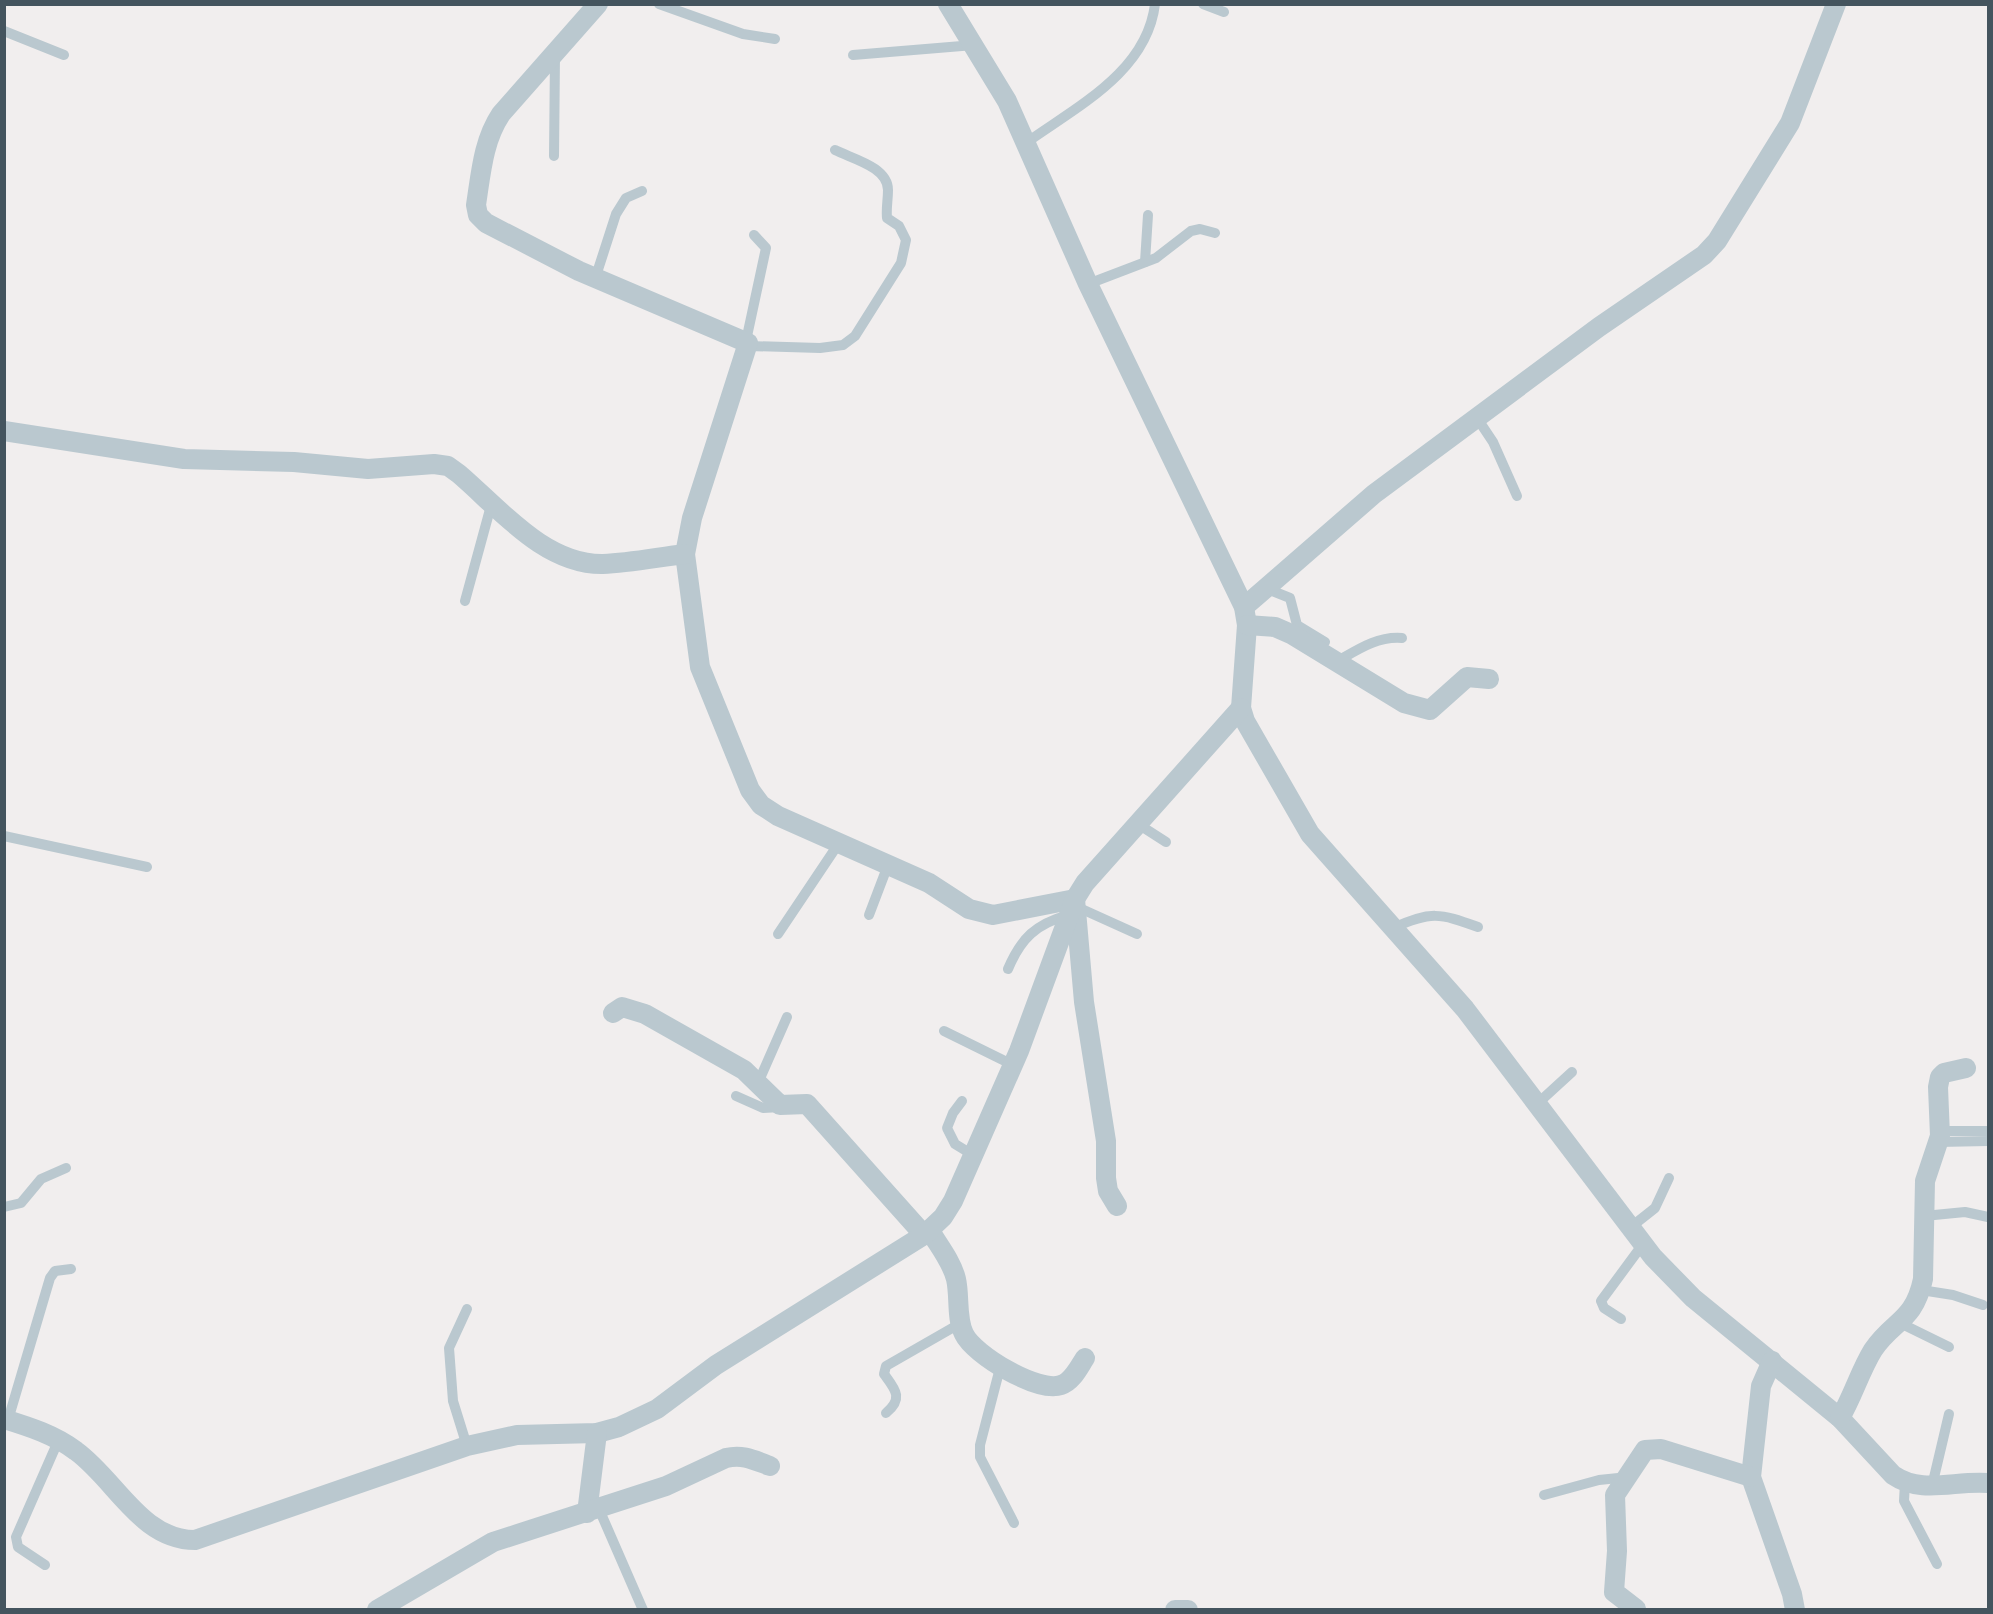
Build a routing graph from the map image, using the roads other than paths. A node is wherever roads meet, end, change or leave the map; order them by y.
1 (598, 4) edge
2 (659, 4) edge
3 (948, 4) edge
4 (1155, 4) edge
5 (1203, 4) edge
6 (1836, 4) edge
7 (1224, 12) dead end
8 (4, 31) edge
9 (775, 39) dead end
10 (974, 45) junction
11 (555, 53) junction
12 (64, 55) dead end
13 (853, 55) dead end
14 (1026, 143) junction
15 (835, 150) dead end
16 (554, 156) dead end
17 (642, 191) dead end
18 (1148, 215) dead end
19 (1215, 233) dead end
20 (754, 235) dead end
21 (1144, 262) junction
22 (595, 279) junction
23 (1088, 284) junction
24 (748, 343) junction
25 (1478, 417) junction
26 (4, 431) edge
27 (1517, 496) dead end
28 (492, 502) junction
29 (686, 554) junction
30 (1265, 588) junction
31 (465, 601) dead end
32 (1245, 616) junction
33 (1402, 638) dead end
34 (1325, 642) dead end
35 (1336, 663) junction
36 (1489, 679) dead end
37 (1241, 708) junction
38 (1138, 824) junction
39 (4, 836) edge
40 (1166, 842) dead end
41 (839, 843) junction
42 (888, 865) junction
43 (147, 867) dead end
44 (1073, 907) junction
45 (868, 915) dead end
46 (1478, 927) dead end
47 (1393, 928) junction
48 (778, 934) dead end
49 (1137, 934) dead end
50 (1008, 969) dead end
51 (613, 1013) dead end
52 (787, 1017) dead end
53 (944, 1032) dead end
54 (1013, 1065) junction
55 (1966, 1068) dead end
56 (1572, 1072) dead end
57 (758, 1083) junction
58 (736, 1096) dead end
59 (962, 1101) dead end
60 (1537, 1104) junction
61 (786, 1106) junction
62 (1989, 1131) edge
63 (1939, 1137) junction
64 (1989, 1141) edge
65 (973, 1155) junction
66 (66, 1168) dead end
67 (1669, 1178) dead end
68 (1117, 1206) dead end
69 (4, 1207) edge
70 (1924, 1216) junction
71 (1989, 1217) edge
72 (1631, 1227) junction
73 (927, 1233) junction
74 (1643, 1244) junction
75 (71, 1269) dead end
76 (1920, 1290) junction
77 (1983, 1305) dead end
78 (466, 1309) dead end
79 (1621, 1319) dead end
80 (961, 1323) junction
81 (1900, 1323) junction
82 (1949, 1347) dead end
83 (1085, 1358) dead end
84 (1772, 1362) junction
85 (1000, 1368) junction
86 (886, 1413) dead end
87 (1949, 1414) dead end
88 (1840, 1418) junction
89 (6, 1419) edge
90 (597, 1433) junction
91 (59, 1439) junction
92 (467, 1446) junction
93 (770, 1466) dead end
94 (1628, 1477) junction
95 (1751, 1477) junction
96 (1987, 1479) edge
97 (1905, 1483) junction
98 (1932, 1486) junction
99 (1544, 1495) dead end
100 (593, 1511) junction
101 (1014, 1523) dead end
102 (1937, 1564) dead end
103 (45, 1565) dead end
104 (1636, 1609) edge
105 (377, 1610) edge
106 (643, 1610) edge
107 (1175, 1610) edge
108 (1188, 1610) edge
109 (1795, 1610) edge

1 - 11 street
2 - 9 lane
3 - 10 street
4 - 14 lane
5 - 7 lane
6 - 25 street
8 - 12 lane
10 - 13 lane
10 - 14 street
11 - 16 lane
11 - 22 street
14 - 23 street
15 - 24 lane
17 - 22 lane
18 - 21 lane
19 - 21 lane
20 - 24 lane
21 - 23 lane
22 - 24 street
23 - 32 street
24 - 29 street
25 - 27 lane
25 - 30 street
26 - 28 street
28 - 29 street
28 - 31 lane
29 - 41 street
30 - 32 street
30 - 34 lane
32 - 35 street
32 - 37 street
33 - 35 lane
35 - 36 street
37 - 38 street
37 - 47 street
38 - 40 lane
38 - 44 street
39 - 43 lane
41 - 42 street
41 - 48 lane
42 - 44 street
42 - 45 lane
44 - 49 lane
44 - 50 lane
44 - 54 street
44 - 68 street
46 - 47 lane
47 - 60 street
51 - 57 street
52 - 57 lane
53 - 54 lane
54 - 65 street
55 - 63 street
56 - 60 lane
57 - 61 street
58 - 61 lane
59 - 65 lane
60 - 72 street
61 - 73 street
62 - 63 lane
63 - 64 lane
63 - 70 street
65 - 73 street
66 - 69 lane
67 - 72 lane
70 - 71 lane
70 - 76 street
72 - 74 street
73 - 80 street
73 - 90 street
74 - 79 lane
74 - 84 street
75 - 89 lane
76 - 77 lane
76 - 81 street
78 - 92 lane
80 - 85 street
80 - 86 lane
81 - 82 lane
81 - 88 street
83 - 85 street
84 - 88 street
84 - 95 street
85 - 101 lane
87 - 98 lane
88 - 97 street
89 - 91 street
90 - 92 street
90 - 100 street
91 - 92 street
91 - 103 lane
93 - 100 street
94 - 95 street
94 - 99 lane
94 - 104 street
95 - 109 street
96 - 98 street
97 - 98 street
97 - 102 lane
100 - 105 street
100 - 106 lane
107 - 108 street

